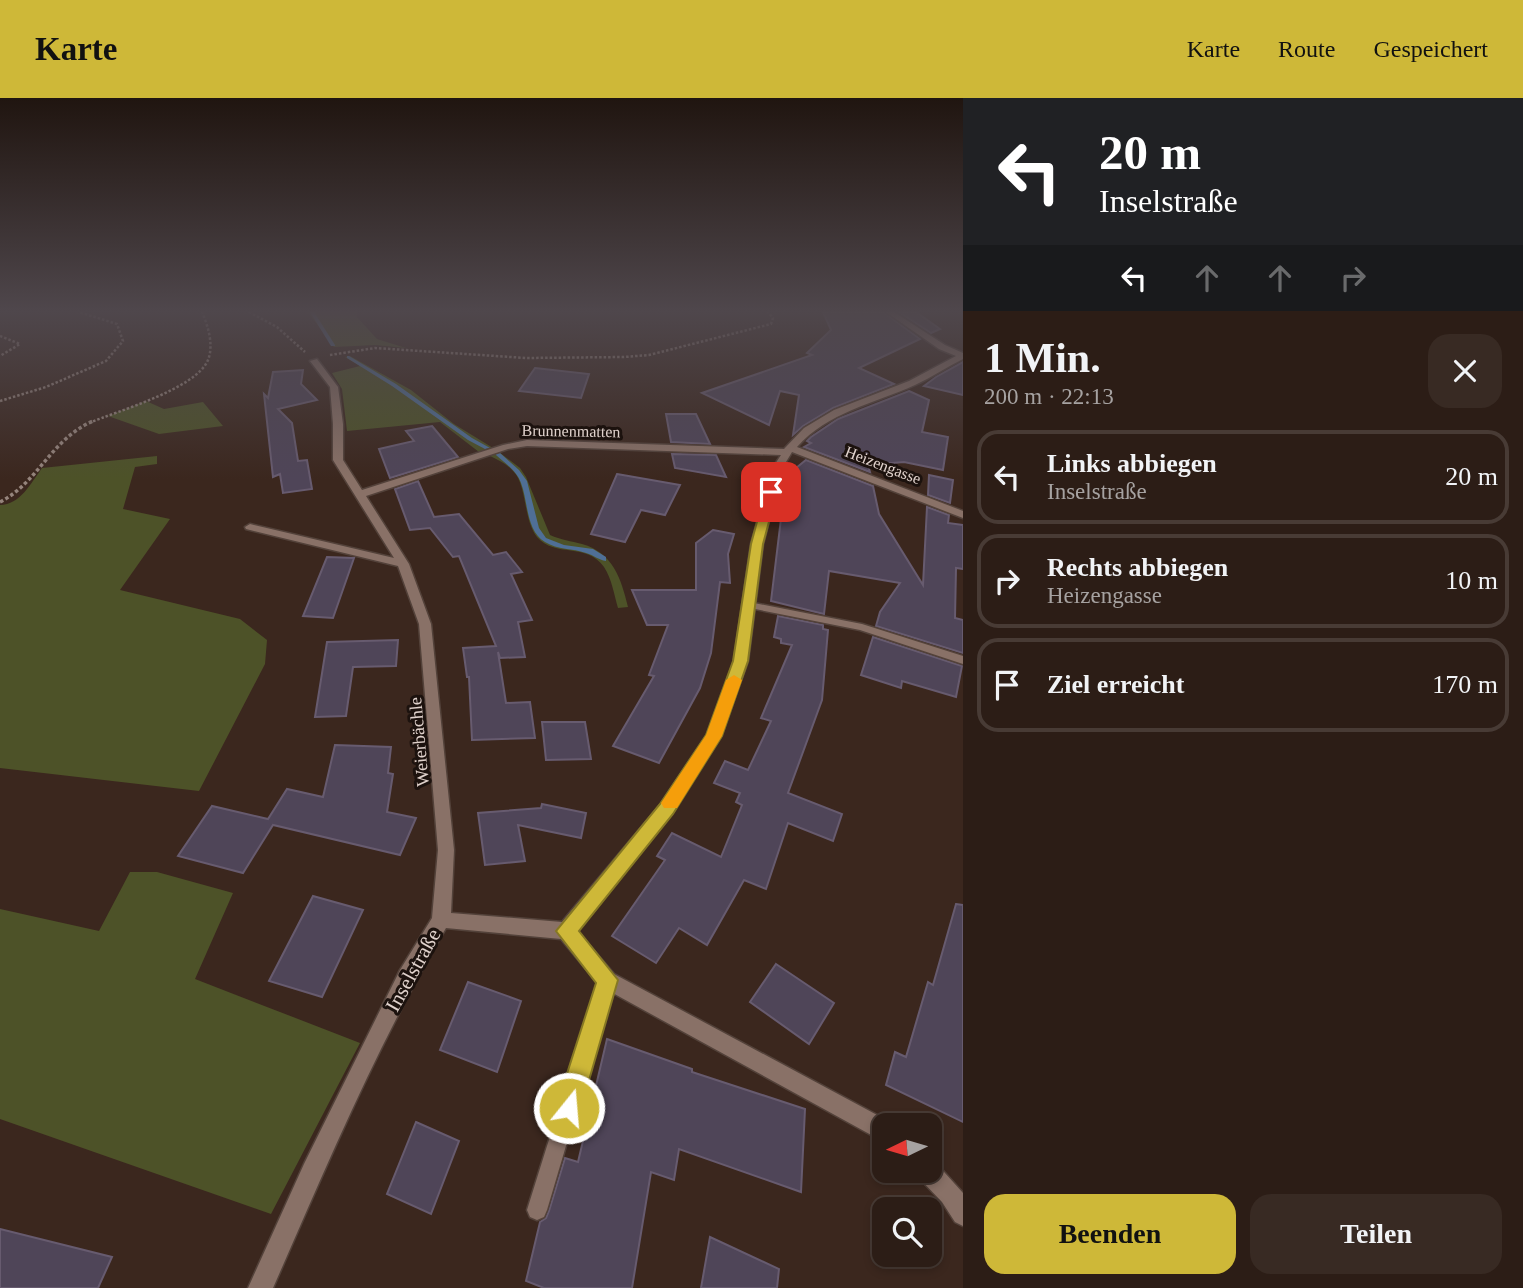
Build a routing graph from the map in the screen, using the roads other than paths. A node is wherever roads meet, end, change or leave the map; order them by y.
1 (319, 368) edge
2 (941, 368) edge
3 (789, 450) junction
4 (361, 494) junction
5 (963, 515) edge
6 (250, 527) dead end
7 (403, 564) junction
8 (749, 604) junction
9 (963, 660) edge
10 (441, 920) junction
11 (566, 931) junction
12 (607, 980) junction
13 (872, 1124) edge
14 (939, 1183) edge
15 (537, 1210) dead end
16 (963, 1214) edge
17 (260, 1288) edge

1 - 4 street, Weierbächle
2 - 3 street
3 - 4 street, Brunnenmatten
3 - 5 street, Heizengasse
3 - 8 street
4 - 7 street, Weierbächle
6 - 7 street
7 - 10 street, Weierbächle
8 - 9 lane
8 - 11 street
10 - 11 street, Inselstraße
10 - 17 street, Inselstraße
11 - 12 street
12 - 13 street
12 - 15 lane
14 - 16 street

